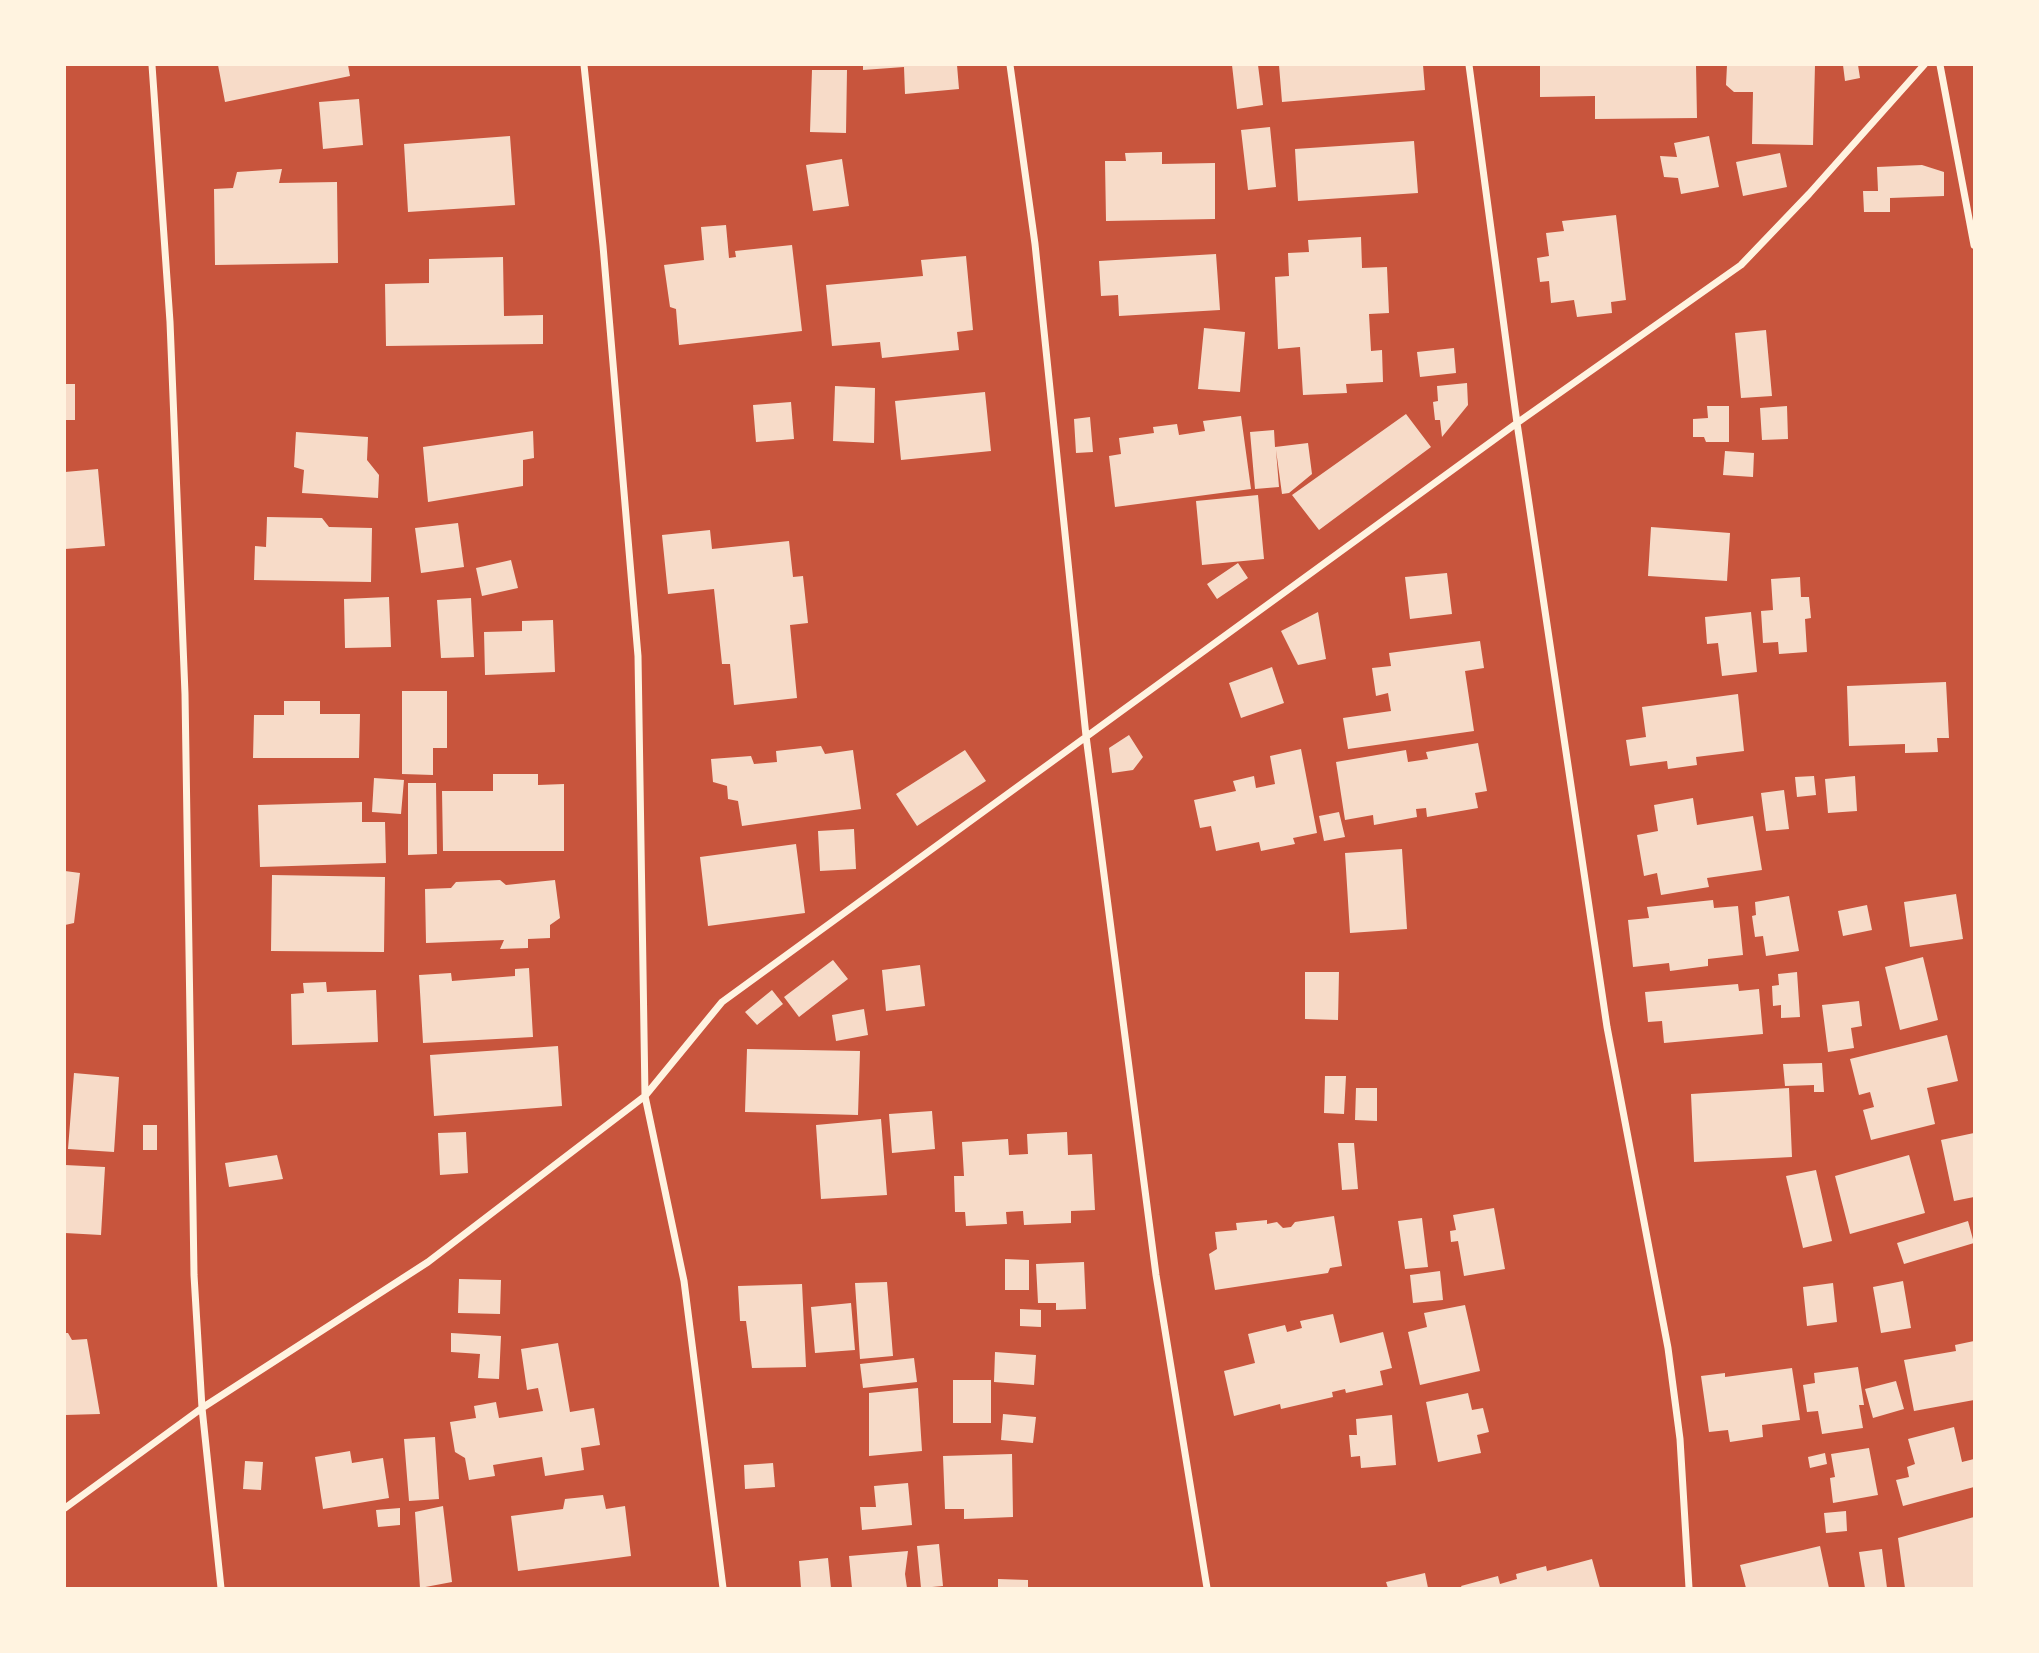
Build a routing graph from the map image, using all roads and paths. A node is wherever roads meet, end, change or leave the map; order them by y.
1 (152, 65) edge
2 (584, 65) edge
3 (1010, 65) edge
4 (1469, 65) edge
5 (1924, 65) edge
6 (1940, 65) edge
7 (1974, 245) edge
8 (1517, 423) junction
9 (1086, 736) junction
10 (645, 1096) junction
11 (202, 1408) junction
12 (65, 1508) edge
13 (221, 1588) edge
14 (723, 1588) edge
15 (1207, 1588) edge
16 (1689, 1588) edge

1 - 11 street
2 - 10 street
3 - 9 street
4 - 8 street
5 - 8 street
6 - 7 street
8 - 9 street
8 - 16 street
9 - 10 street
9 - 15 street
10 - 11 street
10 - 14 street
11 - 12 street
11 - 13 street

